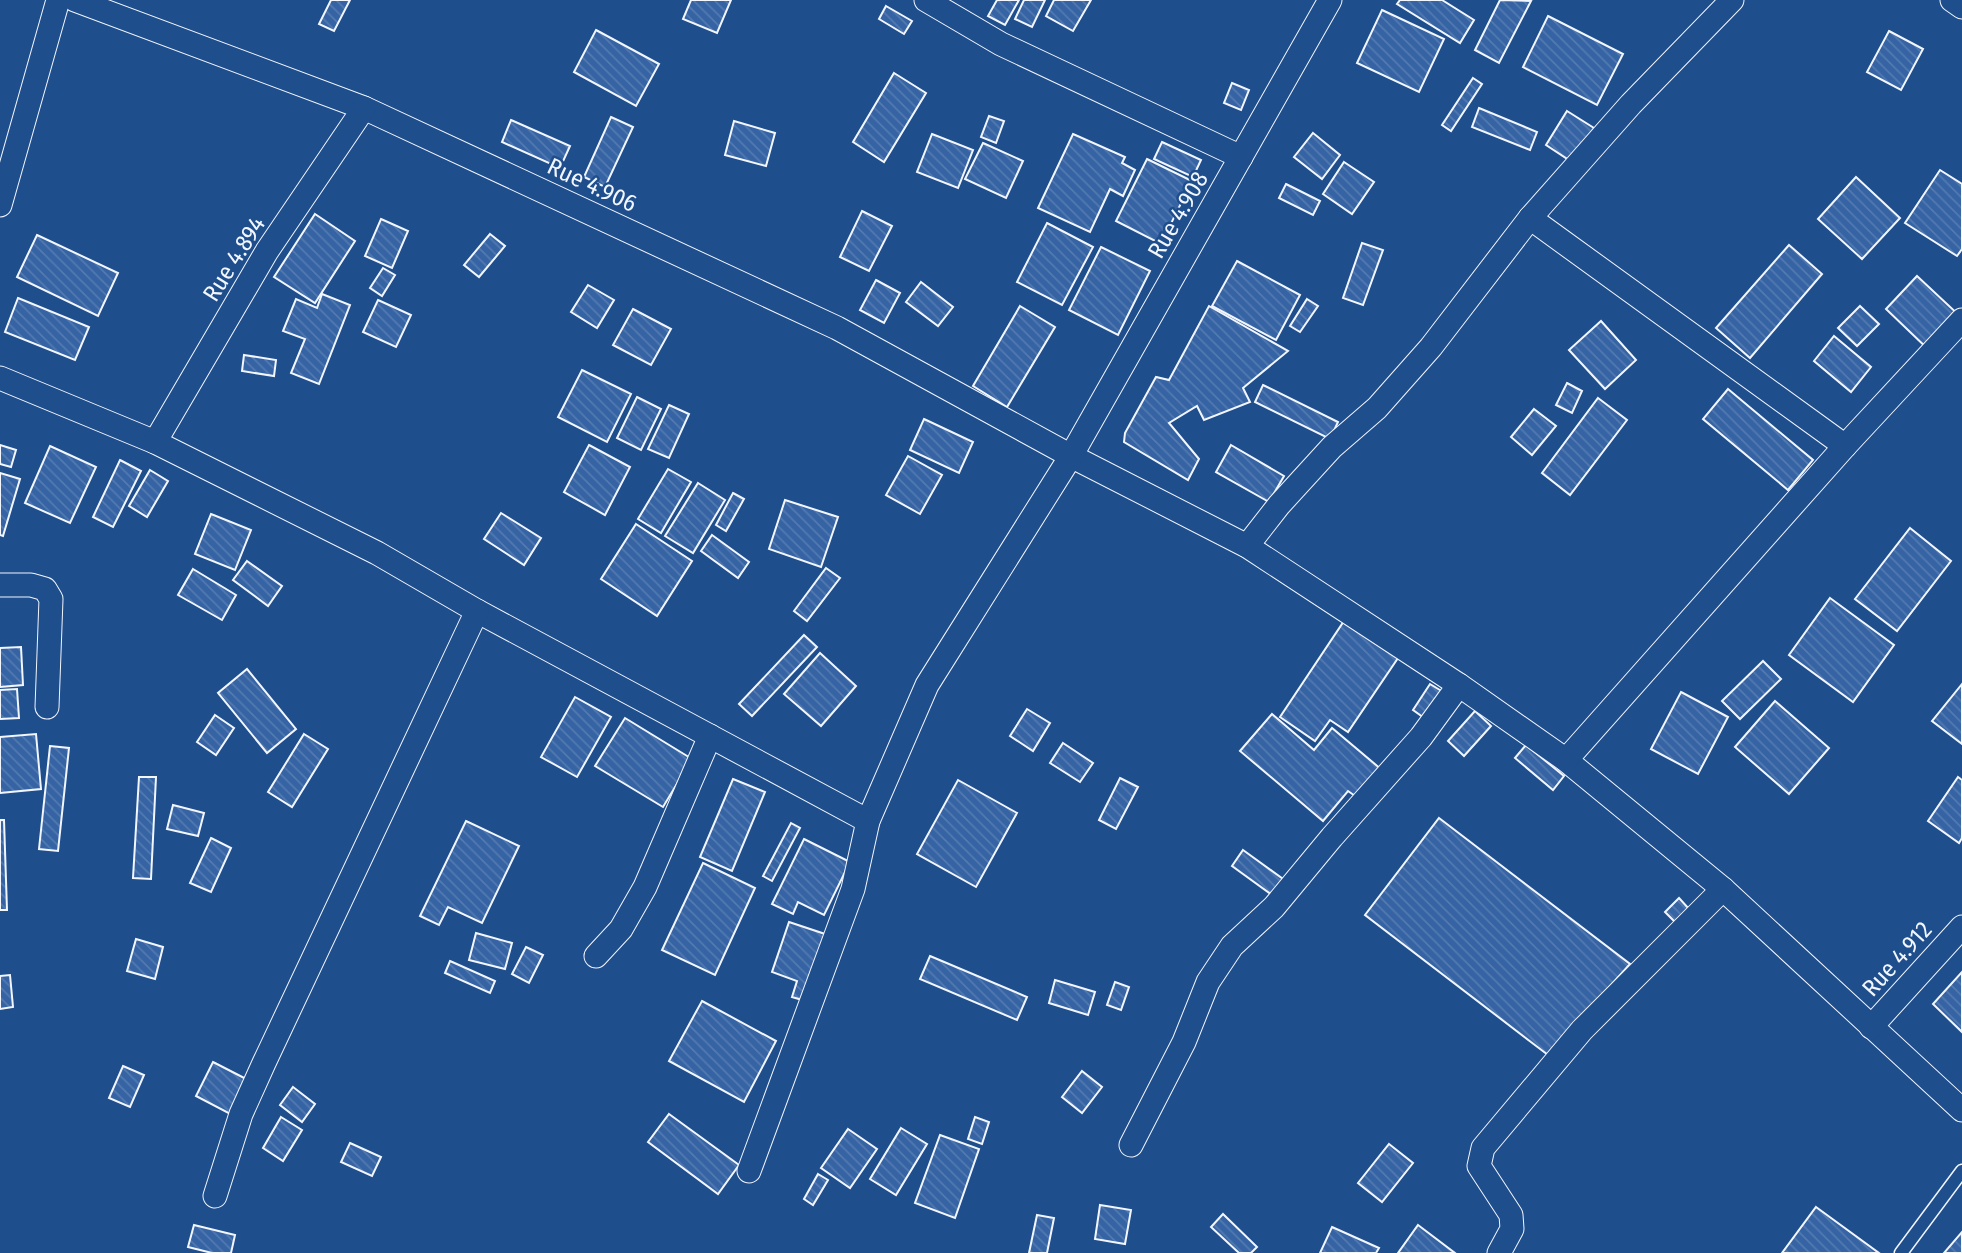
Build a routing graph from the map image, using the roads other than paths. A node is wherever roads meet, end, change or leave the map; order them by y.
1 (58, 0) edge
2 (75, 0) edge
3 (926, 0) edge
4 (1329, 0) edge
5 (1732, 0) edge
6 (1952, 0) edge
7 (1962, 7) edge
8 (364, 107) junction
9 (1241, 157) junction
10 (0, 205) edge
11 (1530, 218) junction
12 (1962, 320) edge
13 (0, 378) edge
14 (155, 442) junction
15 (1846, 446) junction
16 (1071, 456) junction
17 (1247, 546) junction
18 (0, 585) edge
19 (477, 611) junction
20 (1458, 684) junction
21 (47, 707) dead end
22 (710, 736) junction
23 (1566, 760) junction
24 (868, 821) junction
25 (1723, 889) junction
26 (1962, 927) edge
27 (596, 956) dead end
28 (1871, 1027) junction
29 (1962, 1111) edge
30 (1131, 1145) dead end
31 (749, 1171) dead end
32 (1962, 1171) edge
33 (215, 1196) dead end
34 (1499, 1253) edge
35 (1902, 1253) edge

1 - 10 street
2 - 8 street, Rue 4.906
3 - 9 street
4 - 9 street, Rue 4.908
5 - 11 street
6 - 7 street
8 - 14 street, Rue 4.894
8 - 16 street, Rue 4.906
9 - 16 street, Rue 4.908
11 - 15 street
11 - 17 street
12 - 15 street
13 - 14 street
14 - 19 street
15 - 23 street
16 - 17 street, Rue 4.906
16 - 24 street, Rue 4.908
17 - 20 street, Rue 4.906
18 - 21 street
19 - 22 street
19 - 33 street
20 - 23 street, Rue 4.906
20 - 30 street
22 - 24 street
22 - 27 street
23 - 25 street, Rue 4.906
24 - 31 street, Rue 4.908
25 - 28 street, Rue 4.906
25 - 34 street
26 - 28 street, Rue 4.912
28 - 29 street, Rue 4.906
32 - 35 lane

